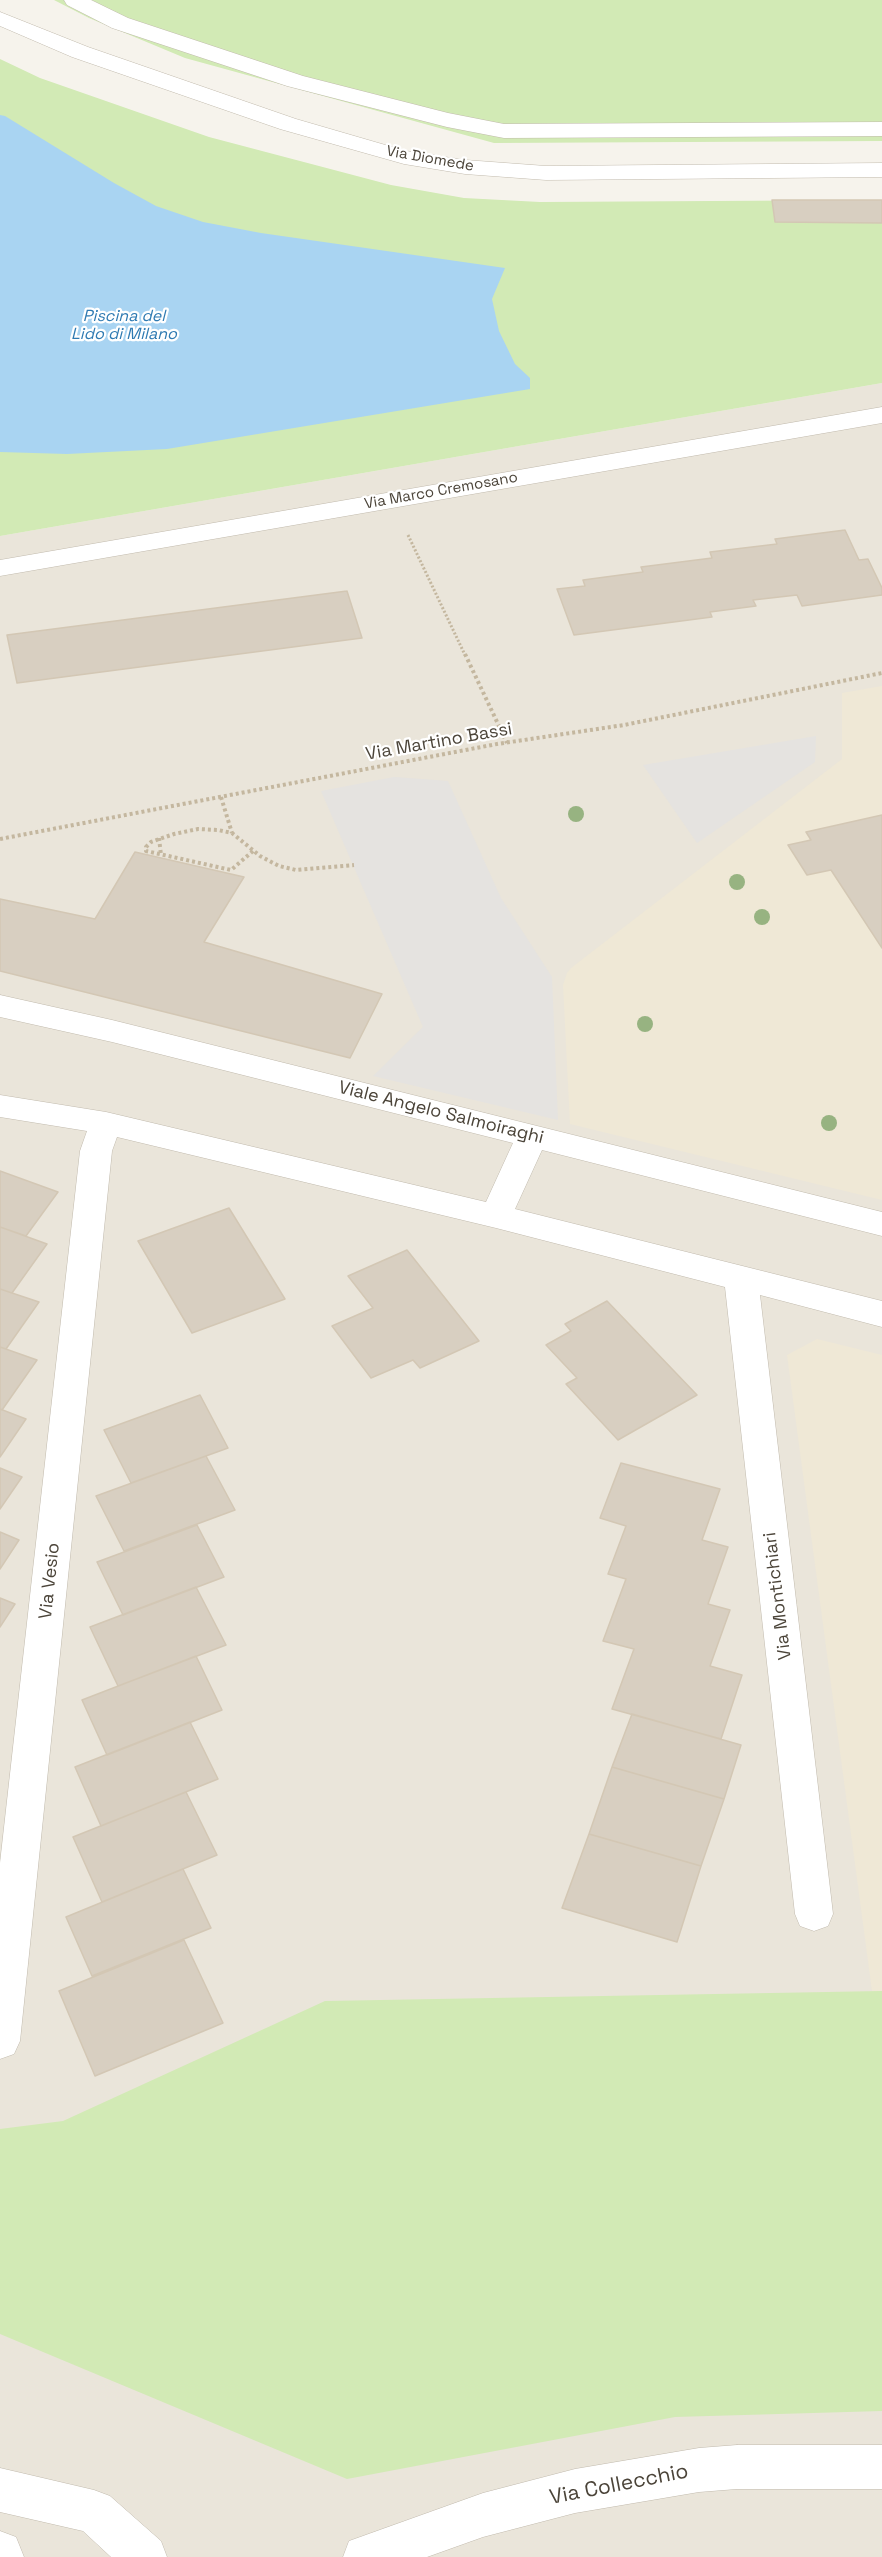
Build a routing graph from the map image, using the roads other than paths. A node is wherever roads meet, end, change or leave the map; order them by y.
1 (75, 0) edge
2 (0, 18) edge
3 (882, 129) edge
4 (882, 170) edge
5 (882, 415) edge
6 (0, 567) edge
7 (0, 1006) edge
8 (0, 1106) edge
9 (106, 1123) junction
10 (532, 1136) junction
11 (496, 1216) junction
12 (882, 1224) edge
13 (741, 1278) junction
14 (882, 1314) edge
15 (814, 1914) dead end
16 (0, 2041) edge
17 (882, 2467) edge
18 (0, 2490) edge
19 (0, 2553) edge
20 (3, 2557) edge
21 (146, 2557) edge
22 (365, 2557) edge

1 - 3 street
2 - 4 street, Via Diomede
5 - 6 street, Via Marco Cremosano
7 - 10 street, Viale Angelo Salmoiraghi
8 - 9 street
9 - 11 street
9 - 16 street, Via Vesio
10 - 11 street
10 - 12 street, Viale Angelo Salmoiraghi
11 - 13 street
13 - 14 street
13 - 15 street, Via Montichiari
17 - 22 street, Via Collecchio
18 - 21 street
19 - 20 street

